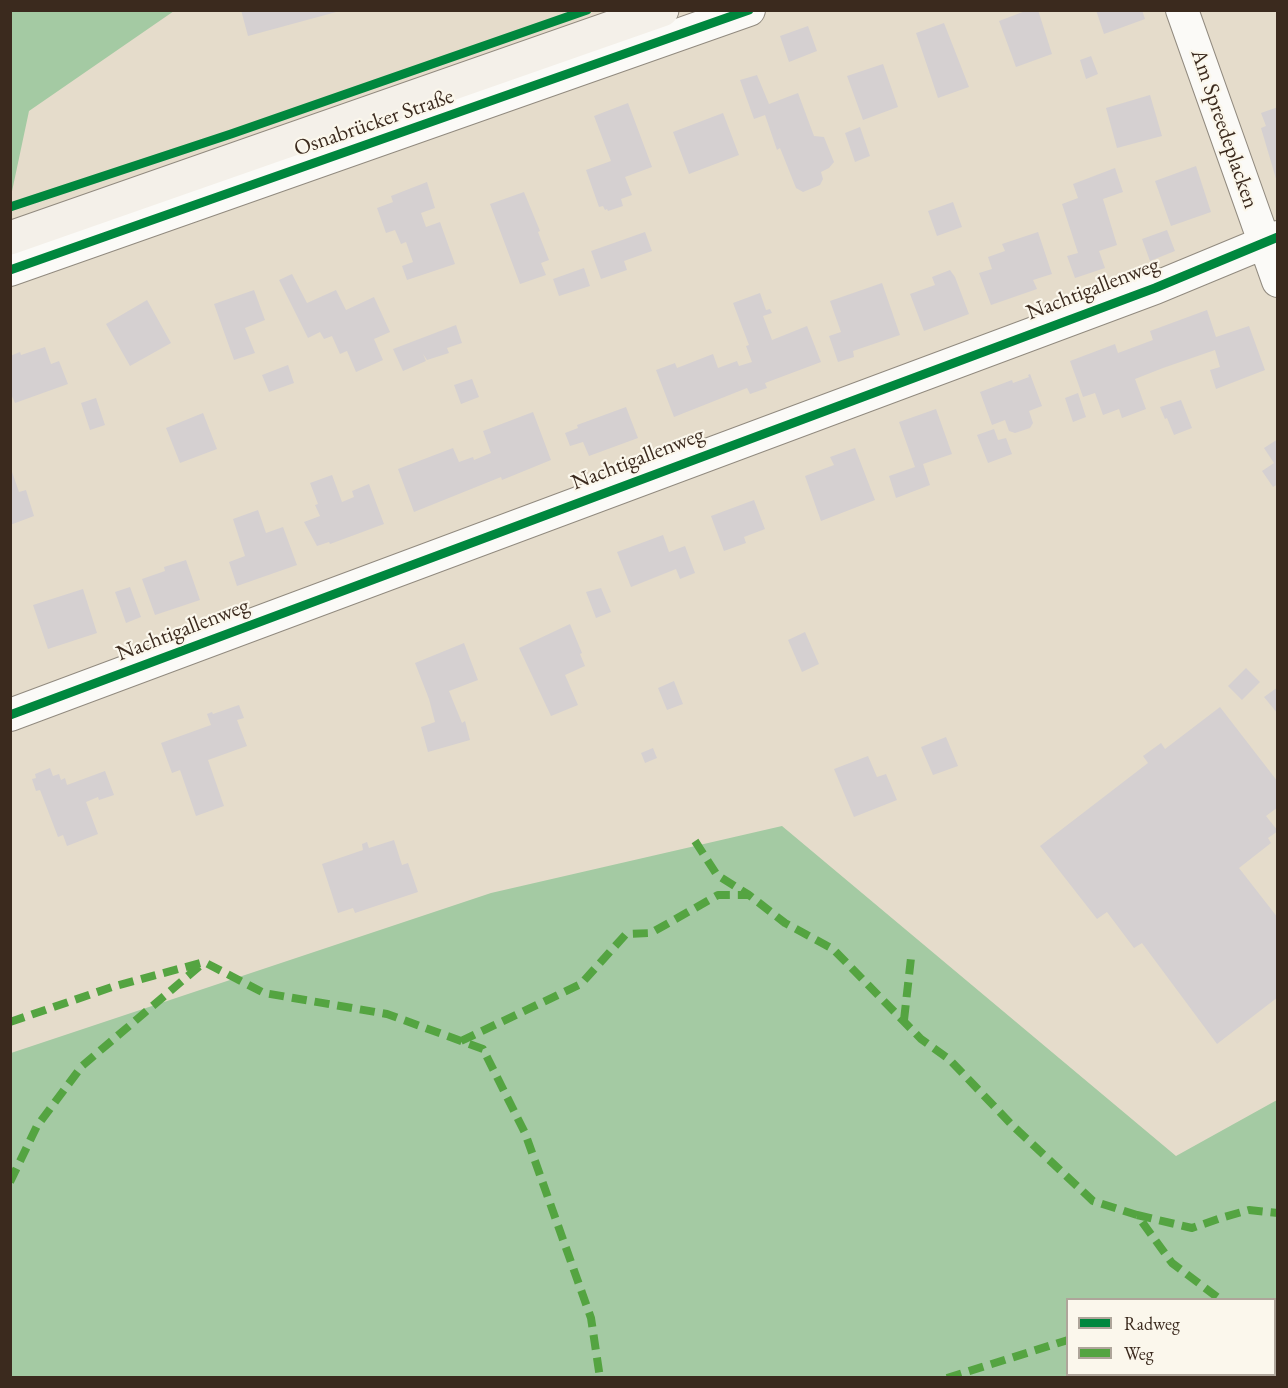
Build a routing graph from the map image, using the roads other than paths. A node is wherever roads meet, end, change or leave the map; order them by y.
1 (662, 10) edge
2 (749, 10) edge
3 (1182, 10) edge
4 (10, 238) edge
5 (1270, 240) edge
6 (10, 270) edge
7 (1278, 281) edge
8 (10, 715) edge

1 - 4 main road, Osnabrücker Straße
2 - 6 street, Osnabrücker Straße
3 - 5 street, Am Spreedeplacken
5 - 7 street, Am Spreedeplacken
5 - 8 street, Nachtigallenweg

